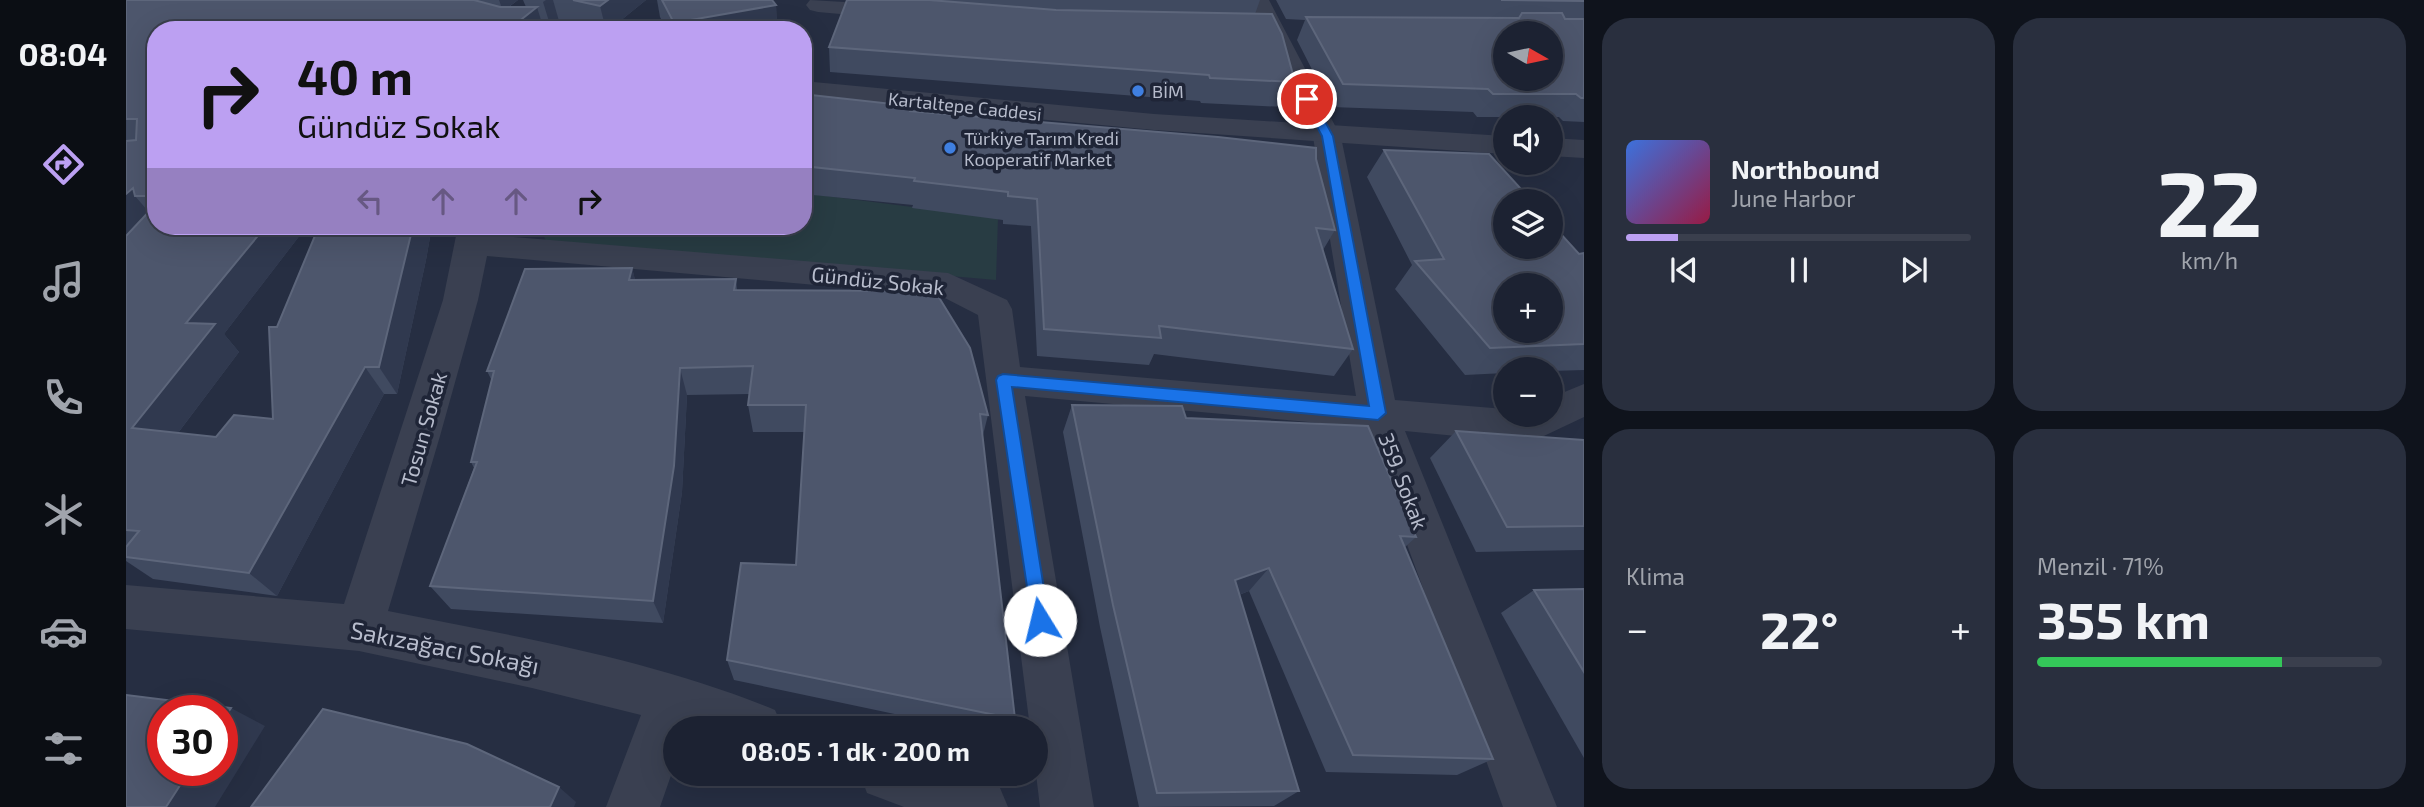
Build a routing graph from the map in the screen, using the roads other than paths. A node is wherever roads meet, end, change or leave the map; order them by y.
1 (816, 9) edge
2 (914, 13) edge
3 (1268, 22) edge
4 (812, 90) edge
5 (1328, 136) junction
6 (1493, 144) edge
7 (1563, 148) edge
8 (1584, 149) edge
9 (474, 235) edge
10 (1003, 380) junction
11 (1584, 399) edge
12 (1378, 413) junction
13 (126, 607) edge
14 (359, 628) junction
15 (673, 698) junction
16 (723, 716) edge
17 (921, 786) edge
18 (633, 807) edge
19 (981, 807) edge
20 (1067, 807) edge
21 (1530, 807) edge

1 - 2 street
3 - 5 street, 359. Sokak
4 - 5 street, Kartaltepe Caddesi
5 - 6 street, Kartaltepe Caddesi
5 - 12 street, 359. Sokak
7 - 8 street
9 - 10 street, Gündüz Sokak
9 - 14 street, Tosun Sokak
10 - 12 street
10 - 20 street
11 - 12 street
12 - 21 street, 359. Sokak
13 - 14 street, Sakızağacı Sokağı
14 - 15 street, Sakızağacı Sokağı
15 - 16 street, Sakızağacı Sokağı
15 - 18 street
17 - 19 street

